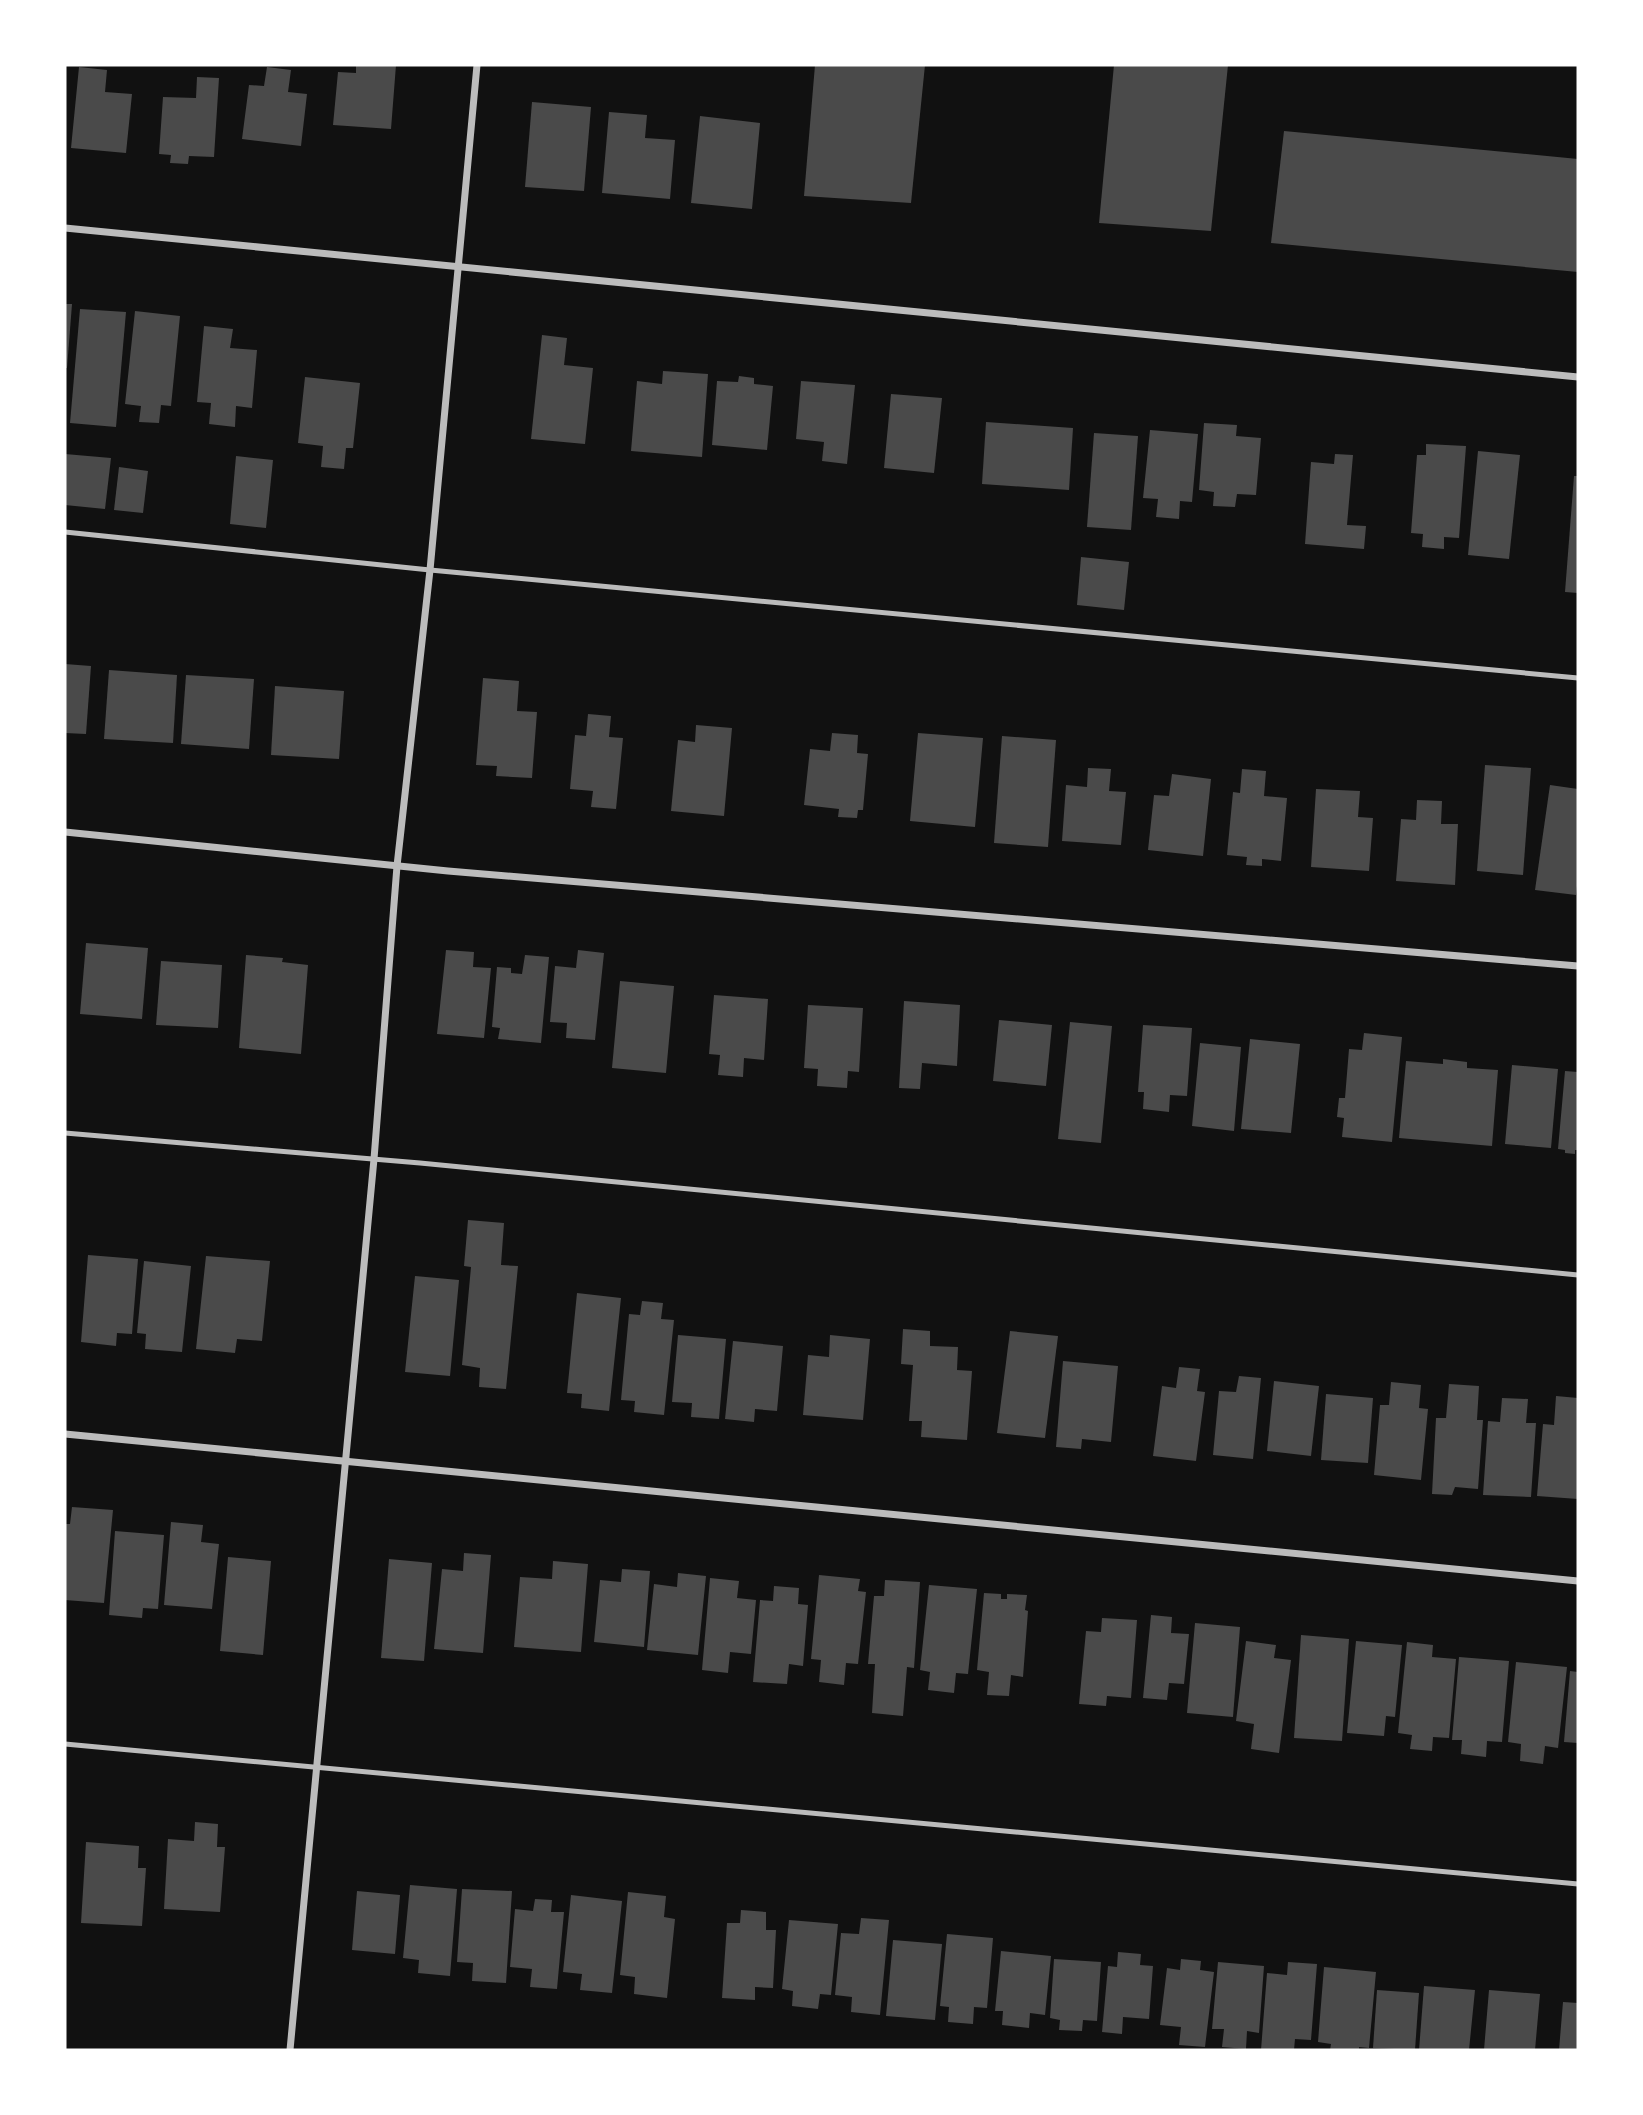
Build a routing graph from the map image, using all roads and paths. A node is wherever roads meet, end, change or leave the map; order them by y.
1 (477, 65) edge
2 (65, 228) edge
3 (457, 267) junction
4 (1578, 377) edge
5 (65, 532) edge
6 (430, 570) junction
7 (1578, 678) edge
8 (65, 832) edge
9 (397, 866) junction
10 (1578, 966) edge
11 (65, 1133) edge
12 (374, 1159) junction
13 (1578, 1275) edge
14 (65, 1434) edge
15 (346, 1461) junction
16 (1578, 1581) edge
17 (65, 1744) edge
18 (317, 1769) junction
19 (1578, 1884) edge
20 (290, 2050) edge

1 - 3 street
2 - 3 street
3 - 4 street
3 - 6 street
5 - 6 lane
6 - 7 lane
6 - 9 street
8 - 9 street
9 - 10 street
9 - 12 street
11 - 12 lane
12 - 13 lane
12 - 15 street
14 - 15 street
15 - 16 street
15 - 18 street
17 - 18 lane
18 - 19 lane
18 - 20 street

